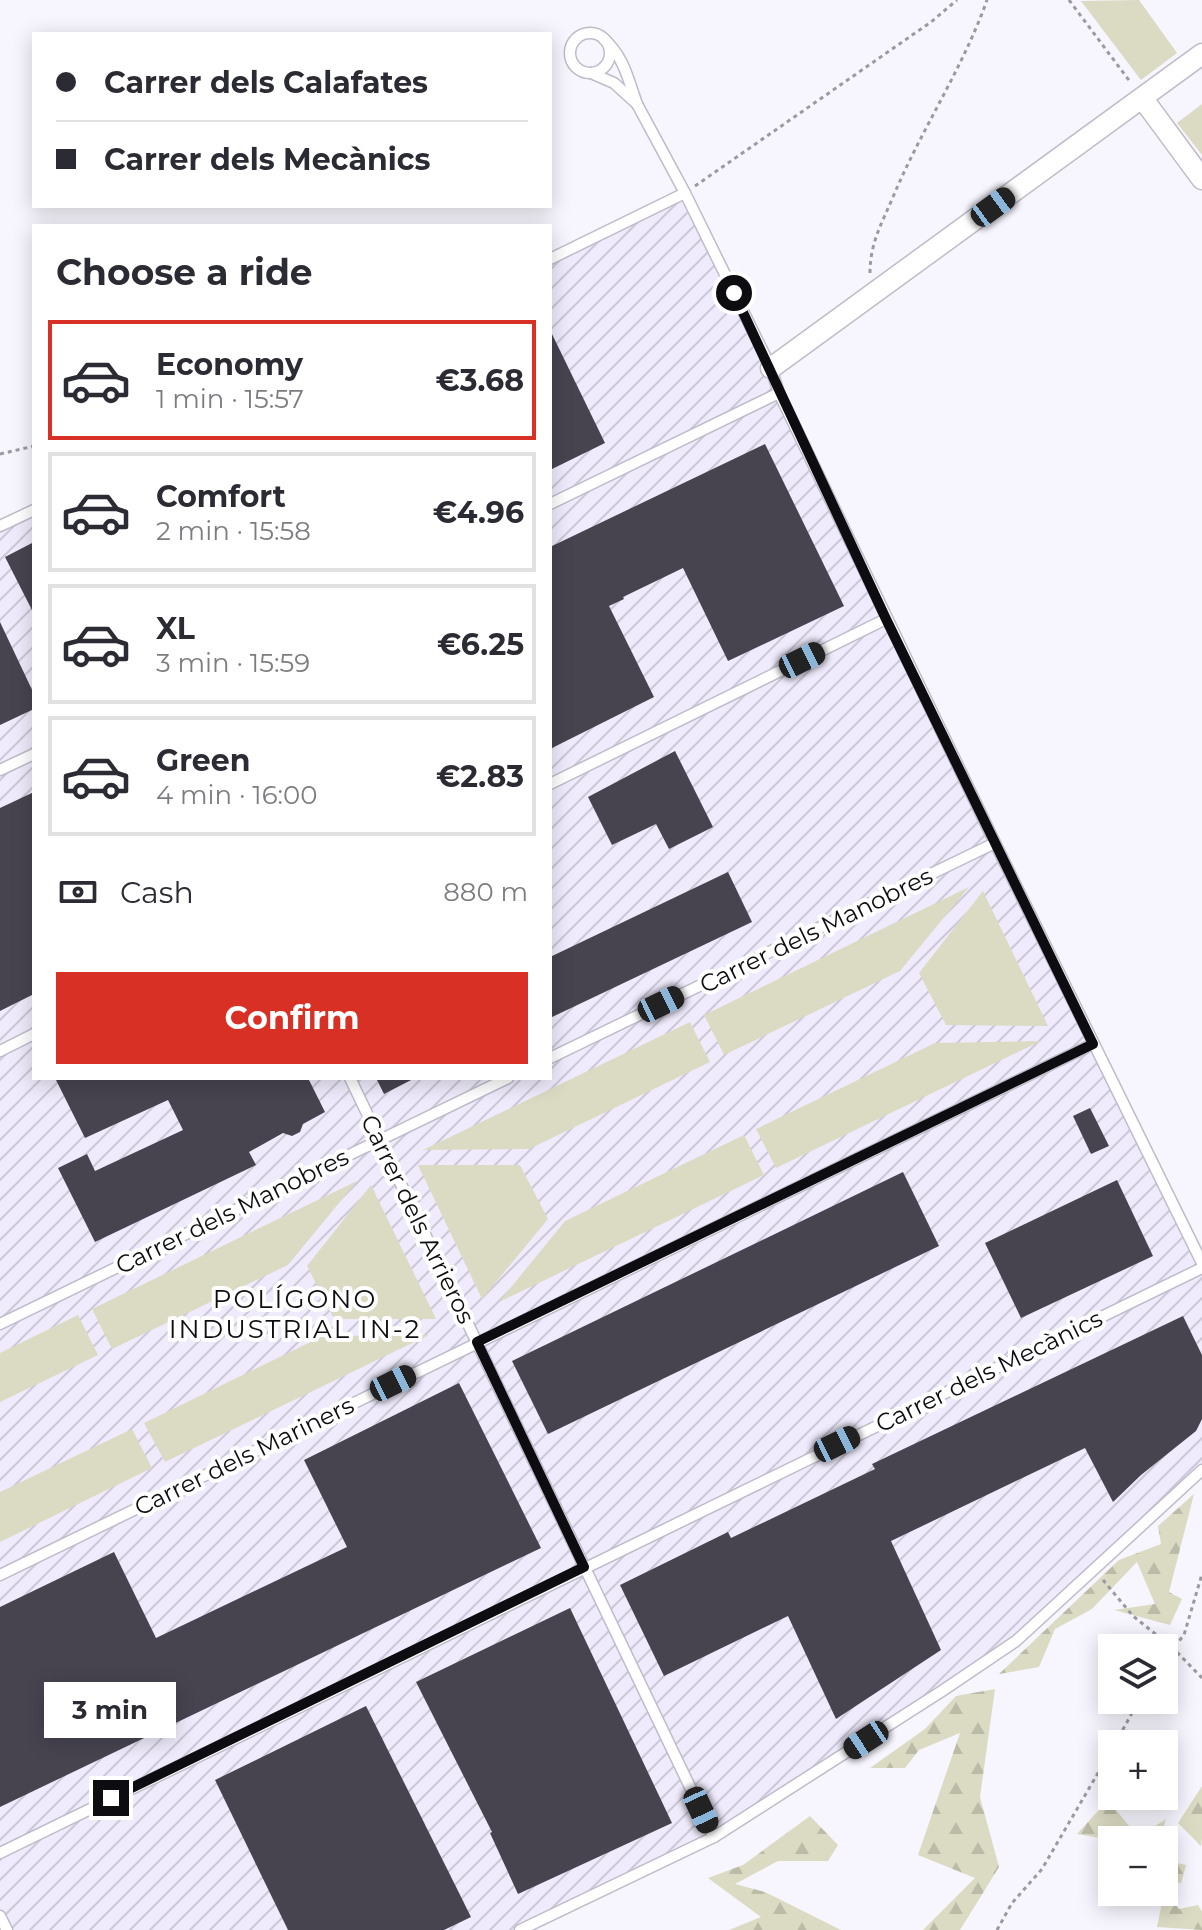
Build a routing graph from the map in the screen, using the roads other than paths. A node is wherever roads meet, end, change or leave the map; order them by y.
1 (604, 39) junction
2 (1202, 54) edge
3 (591, 73) junction
4 (1143, 99) junction
5 (637, 104) junction
6 (1202, 179) edge
7 (685, 193) junction
8 (552, 258) edge
9 (771, 368) junction
10 (779, 393) junction
11 (552, 503) edge
12 (32, 511) edge
13 (0, 526) edge
14 (886, 619) junction
15 (32, 755) edge
16 (0, 770) edge
17 (552, 783) edge
18 (995, 843) junction
19 (32, 1035) edge
20 (1093, 1044) junction
21 (0, 1051) edge
22 (552, 1057) edge
23 (351, 1080) edge
24 (504, 1080) edge
25 (381, 1139) junction
26 (1202, 1265) edge
27 (0, 1324) edge
28 (477, 1342) junction
29 (1202, 1470) edge
30 (584, 1567) junction
31 (0, 1575) edge
32 (714, 1837) junction
33 (0, 1853) edge
34 (0, 1916) edge
35 (7, 1930) edge
36 (520, 1930) edge

1 - 3 lane
1 - 3 lane
1 - 5 lane
2 - 4 street
3 - 5 lane
4 - 6 street
4 - 9 street
5 - 7 lane
7 - 8 lane
7 - 9 lane
9 - 10 lane
10 - 11 lane
10 - 14 lane
12 - 13 lane
14 - 17 lane
14 - 18 lane
15 - 16 lane
18 - 20 lane
18 - 22 lane, Carrer dels Manobres
19 - 21 lane
20 - 26 lane
20 - 28 lane, Carrer dels Mariners
23 - 25 lane, Carrer dels Arrieros
24 - 25 lane, Carrer dels Manobres
25 - 27 lane, Carrer dels Manobres
25 - 28 lane, Carrer dels Arrieros
26 - 30 lane, Carrer dels Mecànics
28 - 30 lane, Carrer dels Arrieros
28 - 31 lane, Carrer dels Mariners
29 - 32 lane
30 - 32 lane, Carrer dels Arrieros
30 - 33 lane, Carrer dels Mecànics
32 - 36 lane
34 - 35 lane

